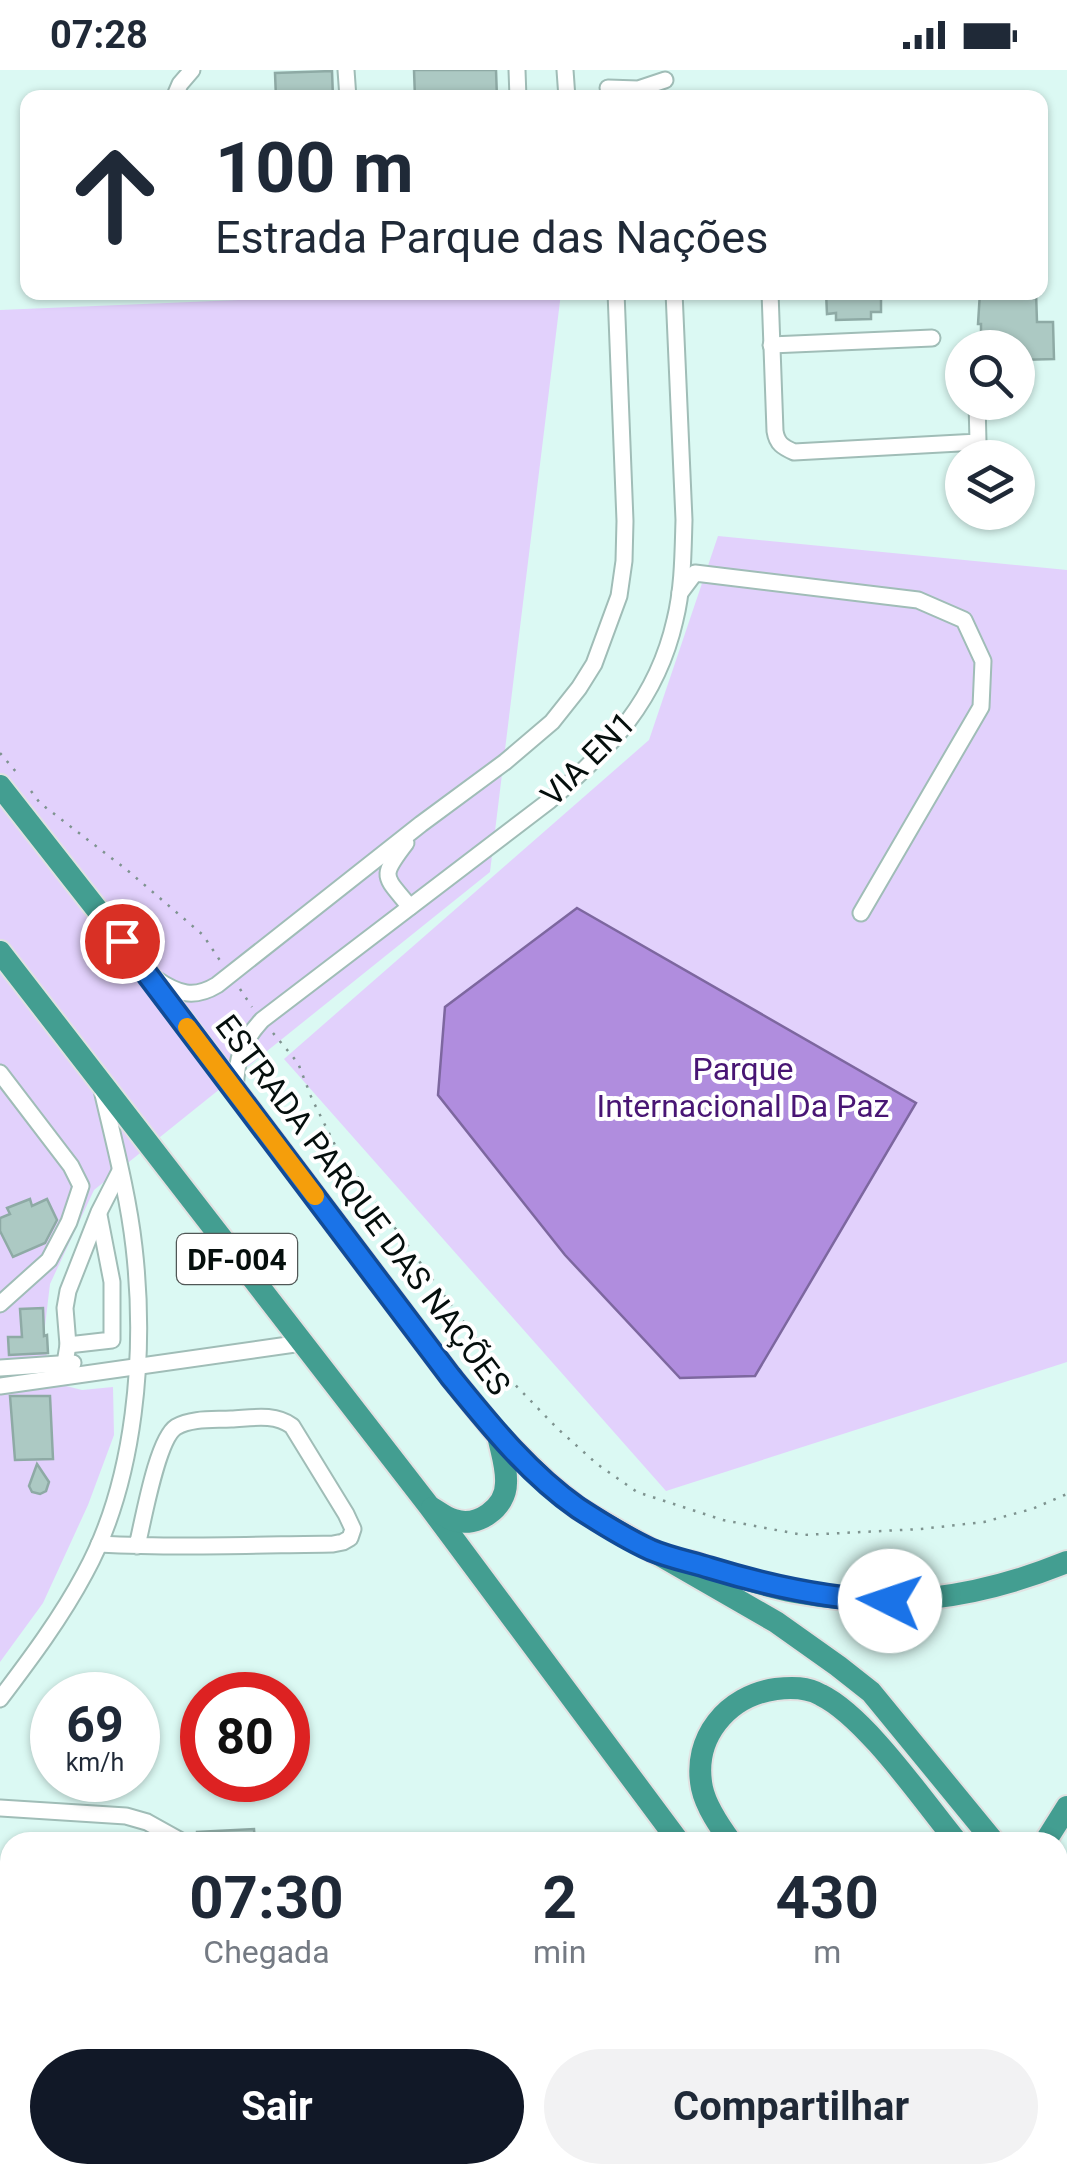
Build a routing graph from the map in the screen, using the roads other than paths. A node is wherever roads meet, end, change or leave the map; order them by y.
1 (665, 75) edge
2 (630, 90) edge
3 (616, 300) edge
4 (674, 300) edge
5 (770, 300) edge
6 (932, 338) dead end
7 (772, 345) junction
8 (977, 420) edge
9 (680, 593) junction
10 (10, 782) edge
11 (421, 824) junction
12 (410, 908) junction
13 (861, 914) dead end
14 (0, 952) edge
15 (146, 972) junction
16 (0, 1073) edge
17 (100, 1082) junction
18 (235, 1090) junction
19 (120, 1171) junction
20 (99, 1212) junction
21 (0, 1304) edge
22 (302, 1343) junction
23 (68, 1346) junction
24 (65, 1363) junction
25 (137, 1365) junction
26 (0, 1368) edge
27 (0, 1386) edge
28 (498, 1435) junction
29 (430, 1506) junction
30 (99, 1544) junction
31 (137, 1546) junction
32 (653, 1551) junction
33 (1067, 1562) edge
34 (0, 1698) edge
35 (1067, 1807) edge
36 (0, 1808) edge
37 (165, 1832) edge
38 (672, 1832) edge
39 (724, 1832) edge
40 (949, 1832) edge
41 (986, 1832) edge
42 (1051, 1832) edge

1 - 2 street
3 - 11 street, VIA EN1
4 - 9 street, VIA EN1
5 - 7 street
6 - 7 street
7 - 8 street
9 - 12 street, VIA EN1
9 - 13 street
10 - 15 highway, ESTRADA PARQUE DAS NAÇÕES / DF-004
11 - 12 street
11 - 15 street, VIA EN1
12 - 18 street, VIA EN1
14 - 17 highway, DF-004
15 - 18 highway, ESTRADA PARQUE DAS NAÇÕES / DF-004
16 - 21 street
17 - 19 street
17 - 22 highway, DF-004
18 - 28 highway, ESTRADA PARQUE DAS NAÇÕES / DF-004
19 - 20 street
19 - 25 street
20 - 23 street
20 - 23 street
22 - 25 street
22 - 29 highway, DF-004
23 - 24 street
24 - 25 street
24 - 26 street
25 - 27 street
25 - 30 street
28 - 29 highway
28 - 32 highway, ESTRADA PARQUE DAS NAÇÕES / DF-004
29 - 38 highway, DF-004
30 - 31 street
30 - 34 street
31 - 31 street
32 - 33 highway
32 - 41 highway, ESTRADA PARQUE DAS NAÇÕES / DF-004
35 - 42 highway
36 - 37 street
39 - 40 highway

